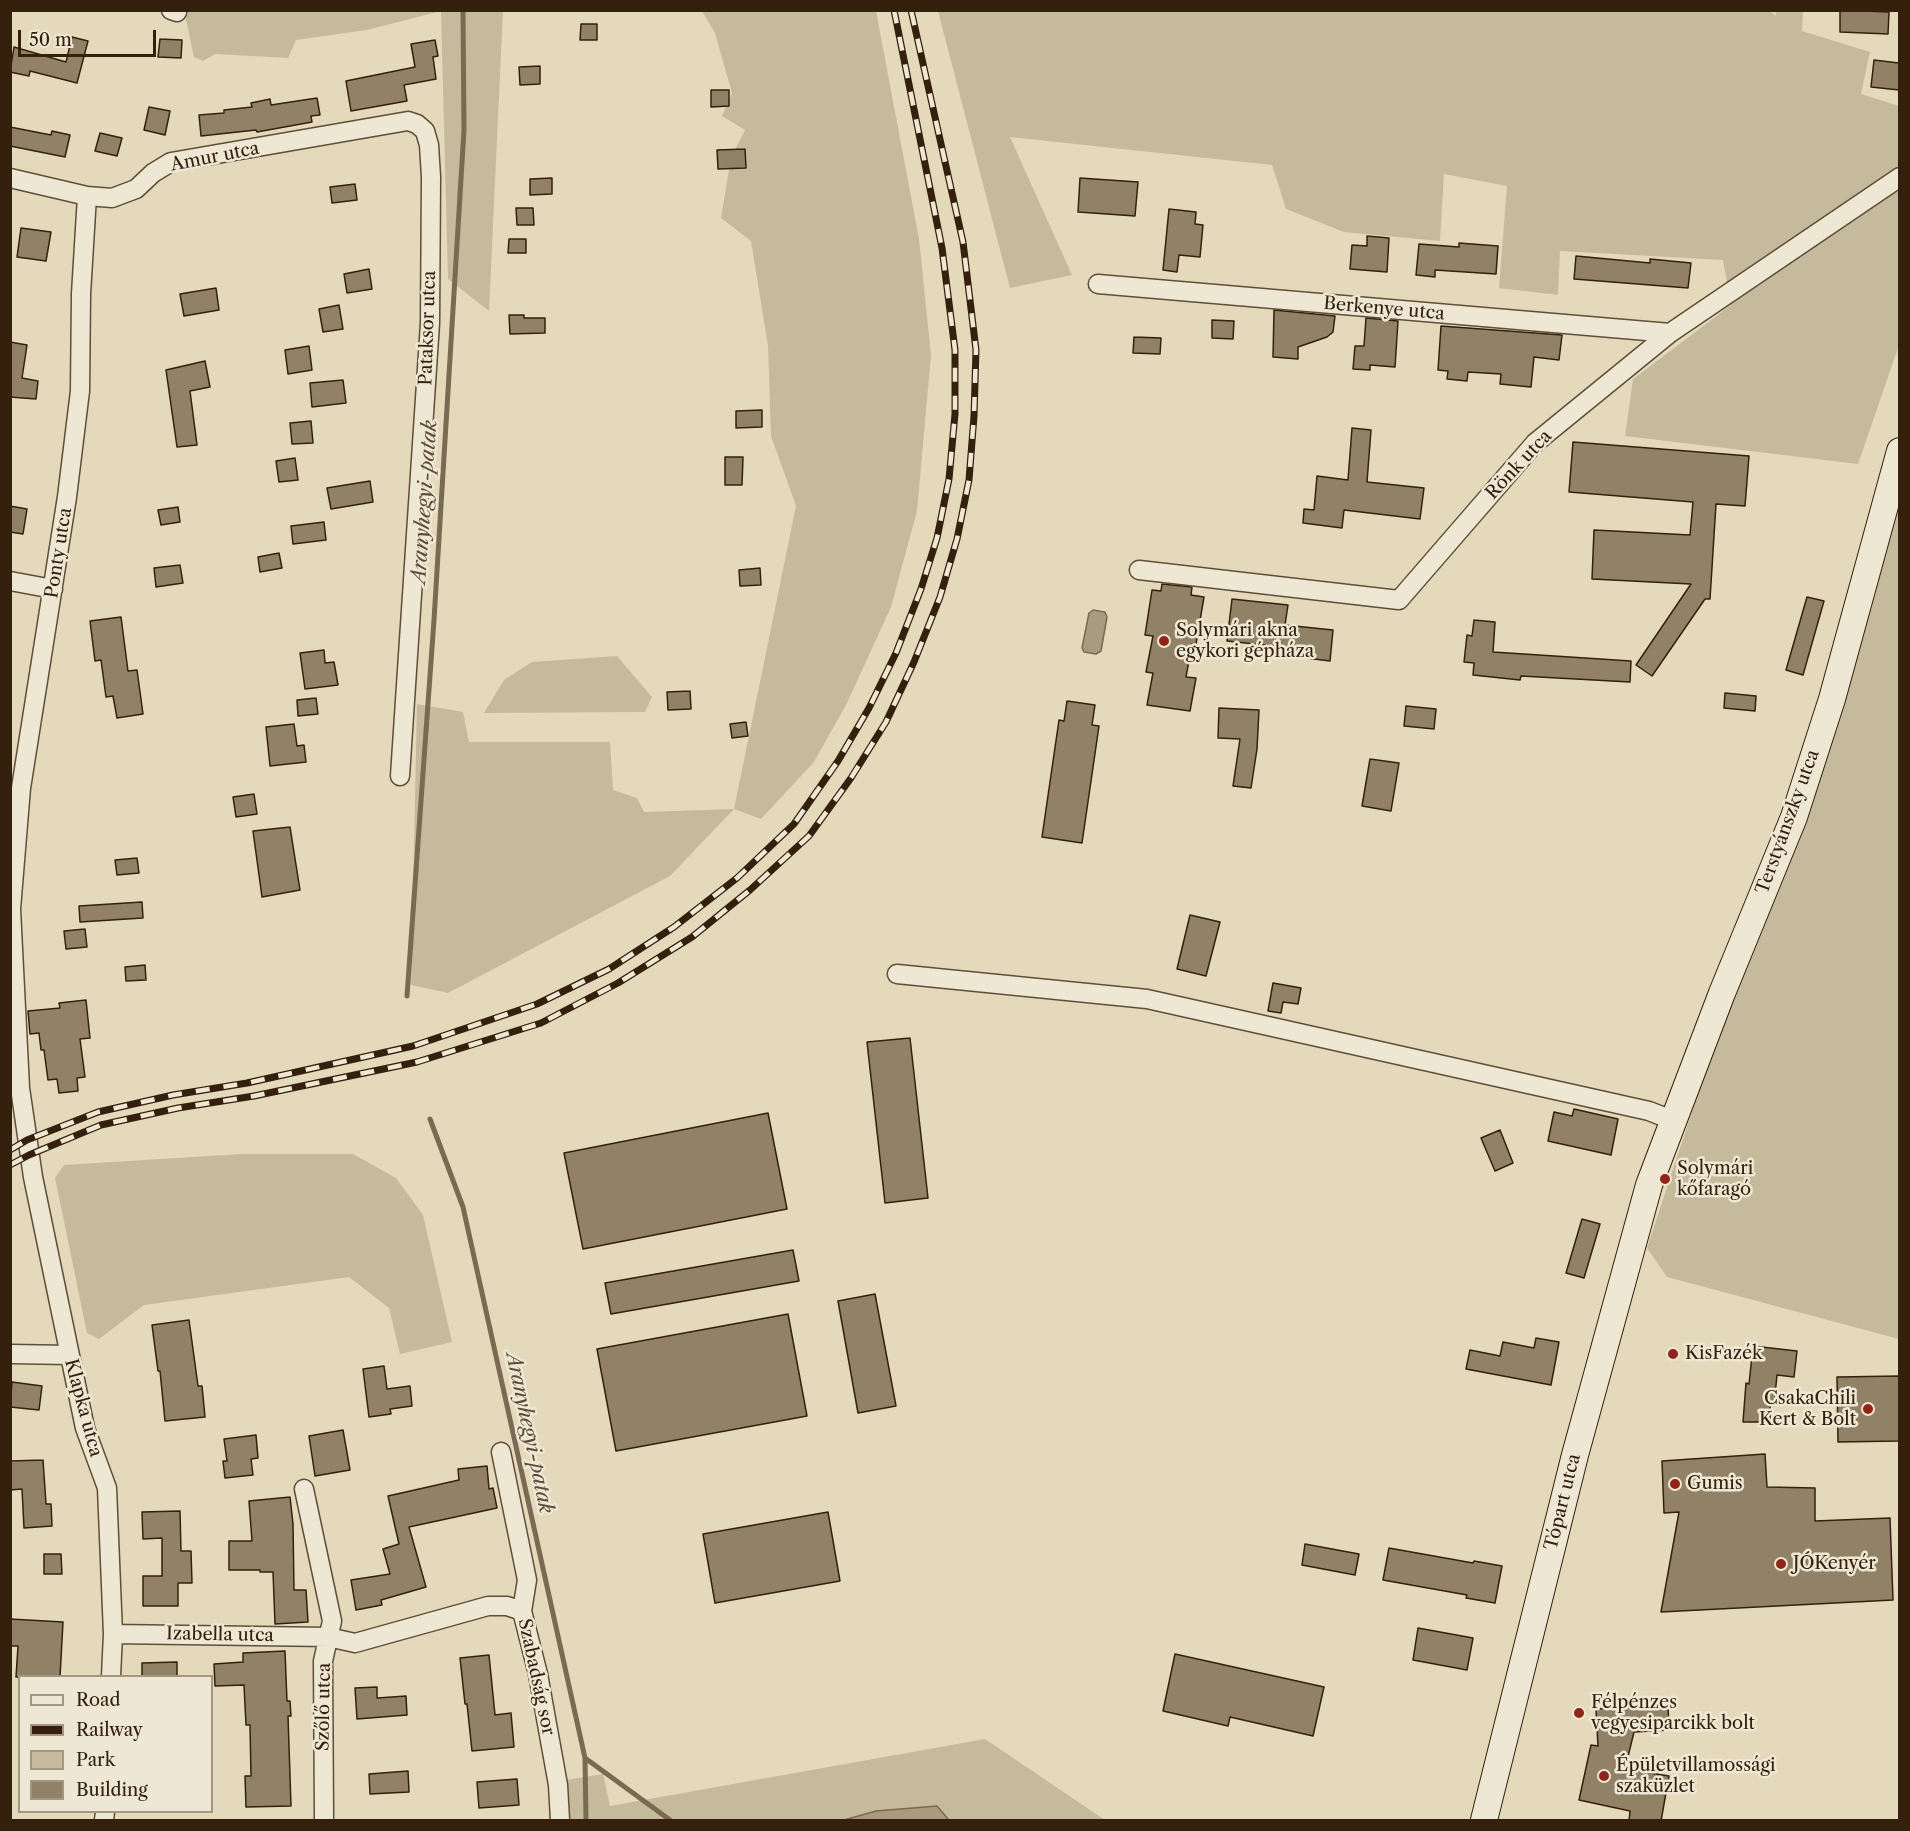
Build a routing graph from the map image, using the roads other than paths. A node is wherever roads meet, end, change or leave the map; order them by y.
1 (425, 131) joint
2 (1899, 177) edge
3 (10, 178) edge
4 (87, 196) junction
5 (1098, 284) dead end
6 (1670, 333) junction
7 (1899, 451) edge
8 (1139, 570) dead end
9 (10, 581) edge
10 (53, 589) junction
11 (400, 776) dead end
12 (16, 787) edge
13 (11, 909) edge
14 (897, 974) dead end
15 (1672, 1120) junction
16 (25, 1123) joint
17 (1649, 1185) joint
18 (10, 1354) edge
19 (69, 1355) junction
20 (502, 1458) dead end
21 (304, 1489) dead end
22 (522, 1611) junction
23 (112, 1634) junction
24 (328, 1637) junction
25 (111, 1675) edge
26 (324, 1821) edge
27 (560, 1821) edge
28 (1484, 1821) edge

1 - 4 street, Amur utca
1 - 11 street, Pataksor utca
2 - 6 street, Rönk utca
3 - 4 street, Amur utca
4 - 10 street, Ponty utca
5 - 6 street, Berkenye utca
6 - 8 street, Rönk utca
7 - 15 main road, Terstyánszky utca
9 - 10 street
10 - 12 street, Ponty utca
12 - 13 street, Ponty utca
13 - 16 street, Ponty utca
14 - 15 street
15 - 17 main road, Terstyánszky utca
16 - 19 street, Klapka utca
17 - 28 main road, Tópart utca
18 - 19 street
19 - 23 street, Klapka utca
20 - 22 street, Szabadság sor
21 - 24 street, Szőlő utca
22 - 24 street, Izabella utca
22 - 27 street, Szabadság sor
23 - 24 street, Izabella utca
23 - 25 street, Klapka utca
24 - 26 street, Szőlő utca

